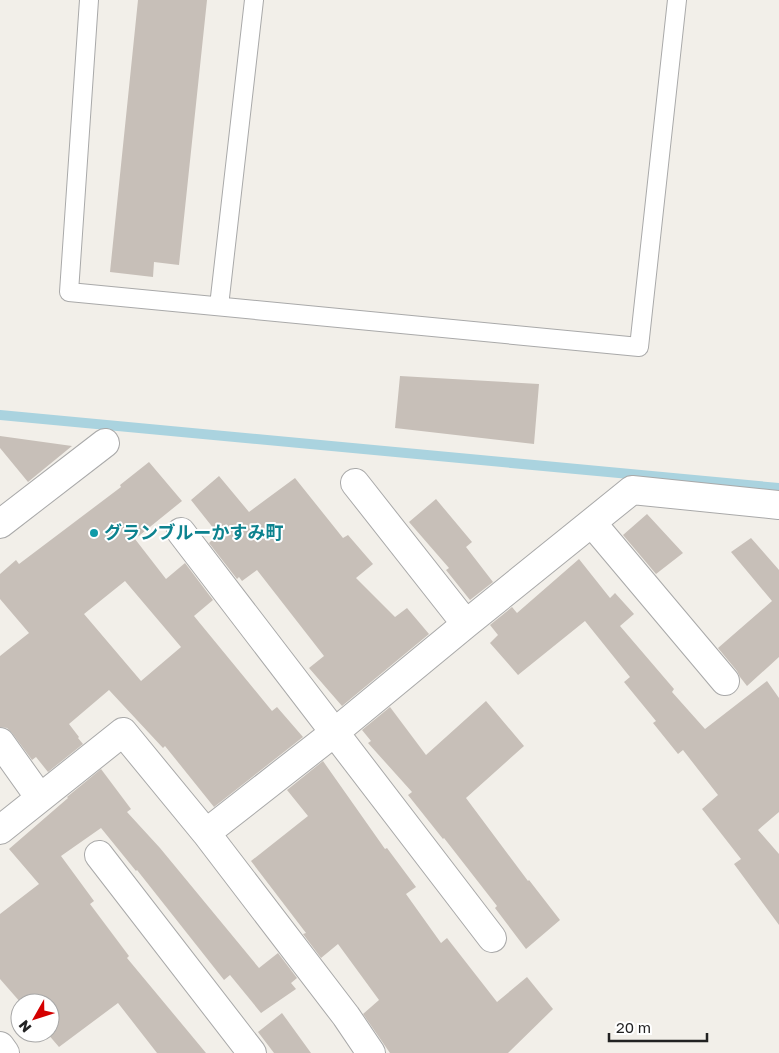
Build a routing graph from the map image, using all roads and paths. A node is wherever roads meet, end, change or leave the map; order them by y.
1 (88, 0) edge
2 (254, 0) edge
3 (677, 0) edge
4 (218, 306) junction
5 (105, 443) dead end
6 (355, 482) dead end
7 (779, 506) edge
8 (592, 523) junction
9 (0, 524) edge
10 (181, 532) dead end
11 (466, 624) junction
12 (726, 681) dead end
13 (335, 732) junction
14 (0, 742) edge
15 (40, 798) junction
16 (0, 830) edge
17 (206, 833) junction
18 (99, 855) dead end
19 (492, 938) dead end
20 (0, 1046) edge
21 (6, 1053) edge
22 (252, 1053) edge
23 (371, 1053) edge

1 - 4 lane
2 - 4 lane
3 - 4 lane
5 - 9 street
6 - 11 street
7 - 8 street
8 - 11 street
8 - 12 street
10 - 13 street
11 - 13 street
13 - 17 street
13 - 19 street
14 - 15 street
15 - 16 street
15 - 17 street
17 - 23 street
18 - 22 street
20 - 21 street

